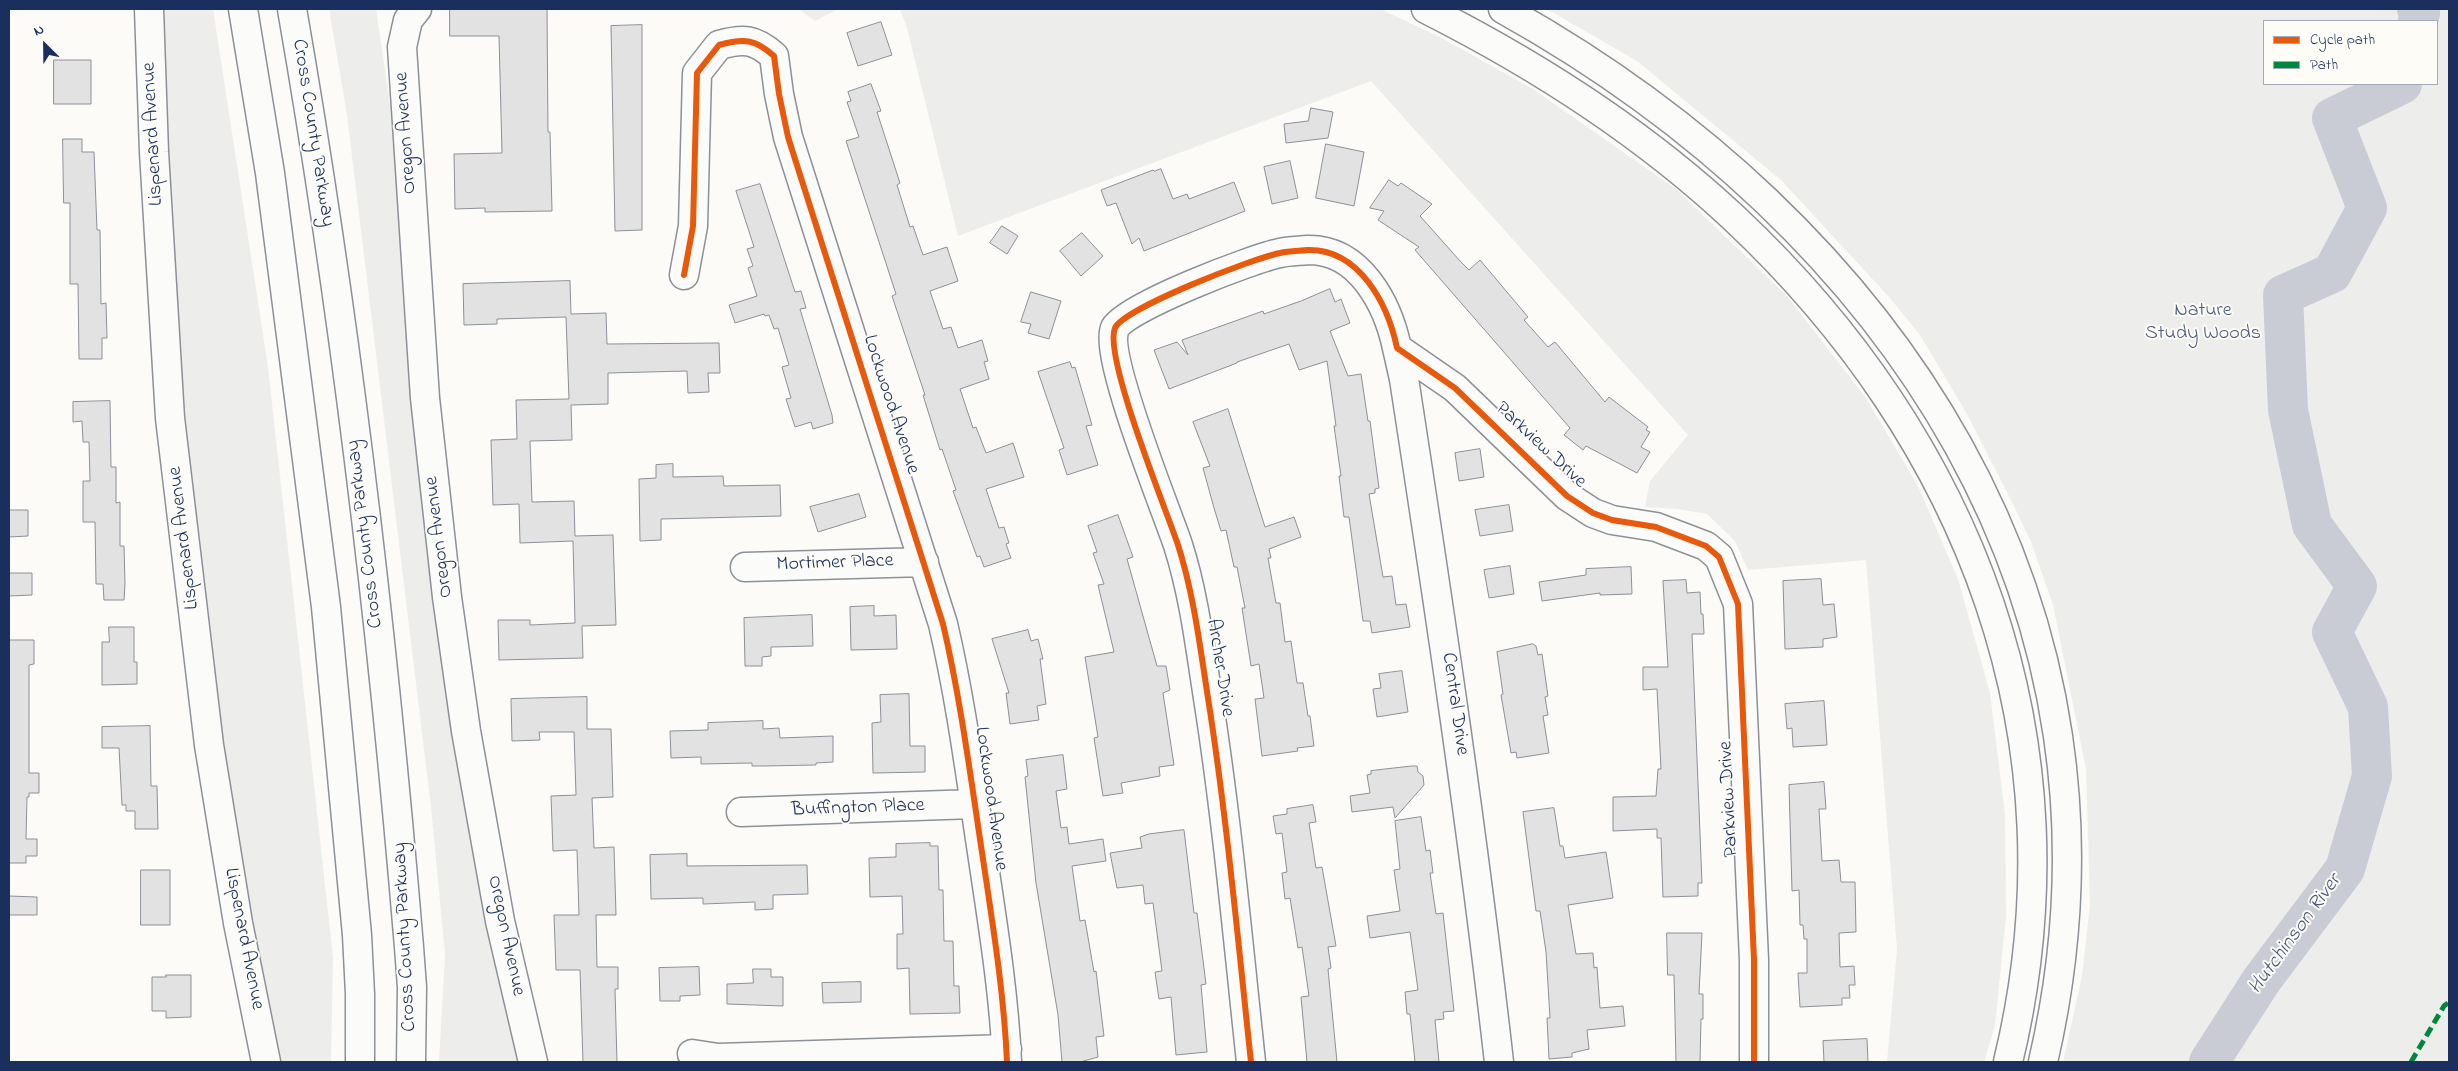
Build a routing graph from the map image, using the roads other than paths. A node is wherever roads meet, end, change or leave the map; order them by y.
1 (149, 9) edge
2 (243, 9) edge
3 (292, 9) edge
4 (417, 9) edge
5 (1426, 9) edge
6 (1503, 9) edge
7 (684, 275) dead end
8 (1397, 348) junction
9 (924, 562) junction
10 (745, 567) dead end
11 (974, 804) junction
12 (741, 812) dead end
13 (692, 1054) dead end
14 (1007, 1056) edge
15 (266, 1062) edge
16 (360, 1062) edge
17 (411, 1062) edge
18 (533, 1062) edge
19 (1251, 1062) edge
20 (1499, 1062) edge
21 (1754, 1062) edge
22 (2008, 1062) edge
23 (2043, 1062) edge

1 - 15 main road, Lispenard Avenue
2 - 16 main road
3 - 17 main road, Cross County Parkway
4 - 18 main road, Oregon Avenue
5 - 22 main road
6 - 23 main road
7 - 9 main road, Lockwood Avenue
8 - 19 main road, Archer Drive
8 - 20 main road, Central Drive
8 - 21 main road, Parkview Drive
9 - 10 main road, Mortimer Place
9 - 11 main road, Lockwood Avenue
11 - 12 main road, Buffington Place
11 - 14 main road, Lockwood Avenue
13 - 14 main road

